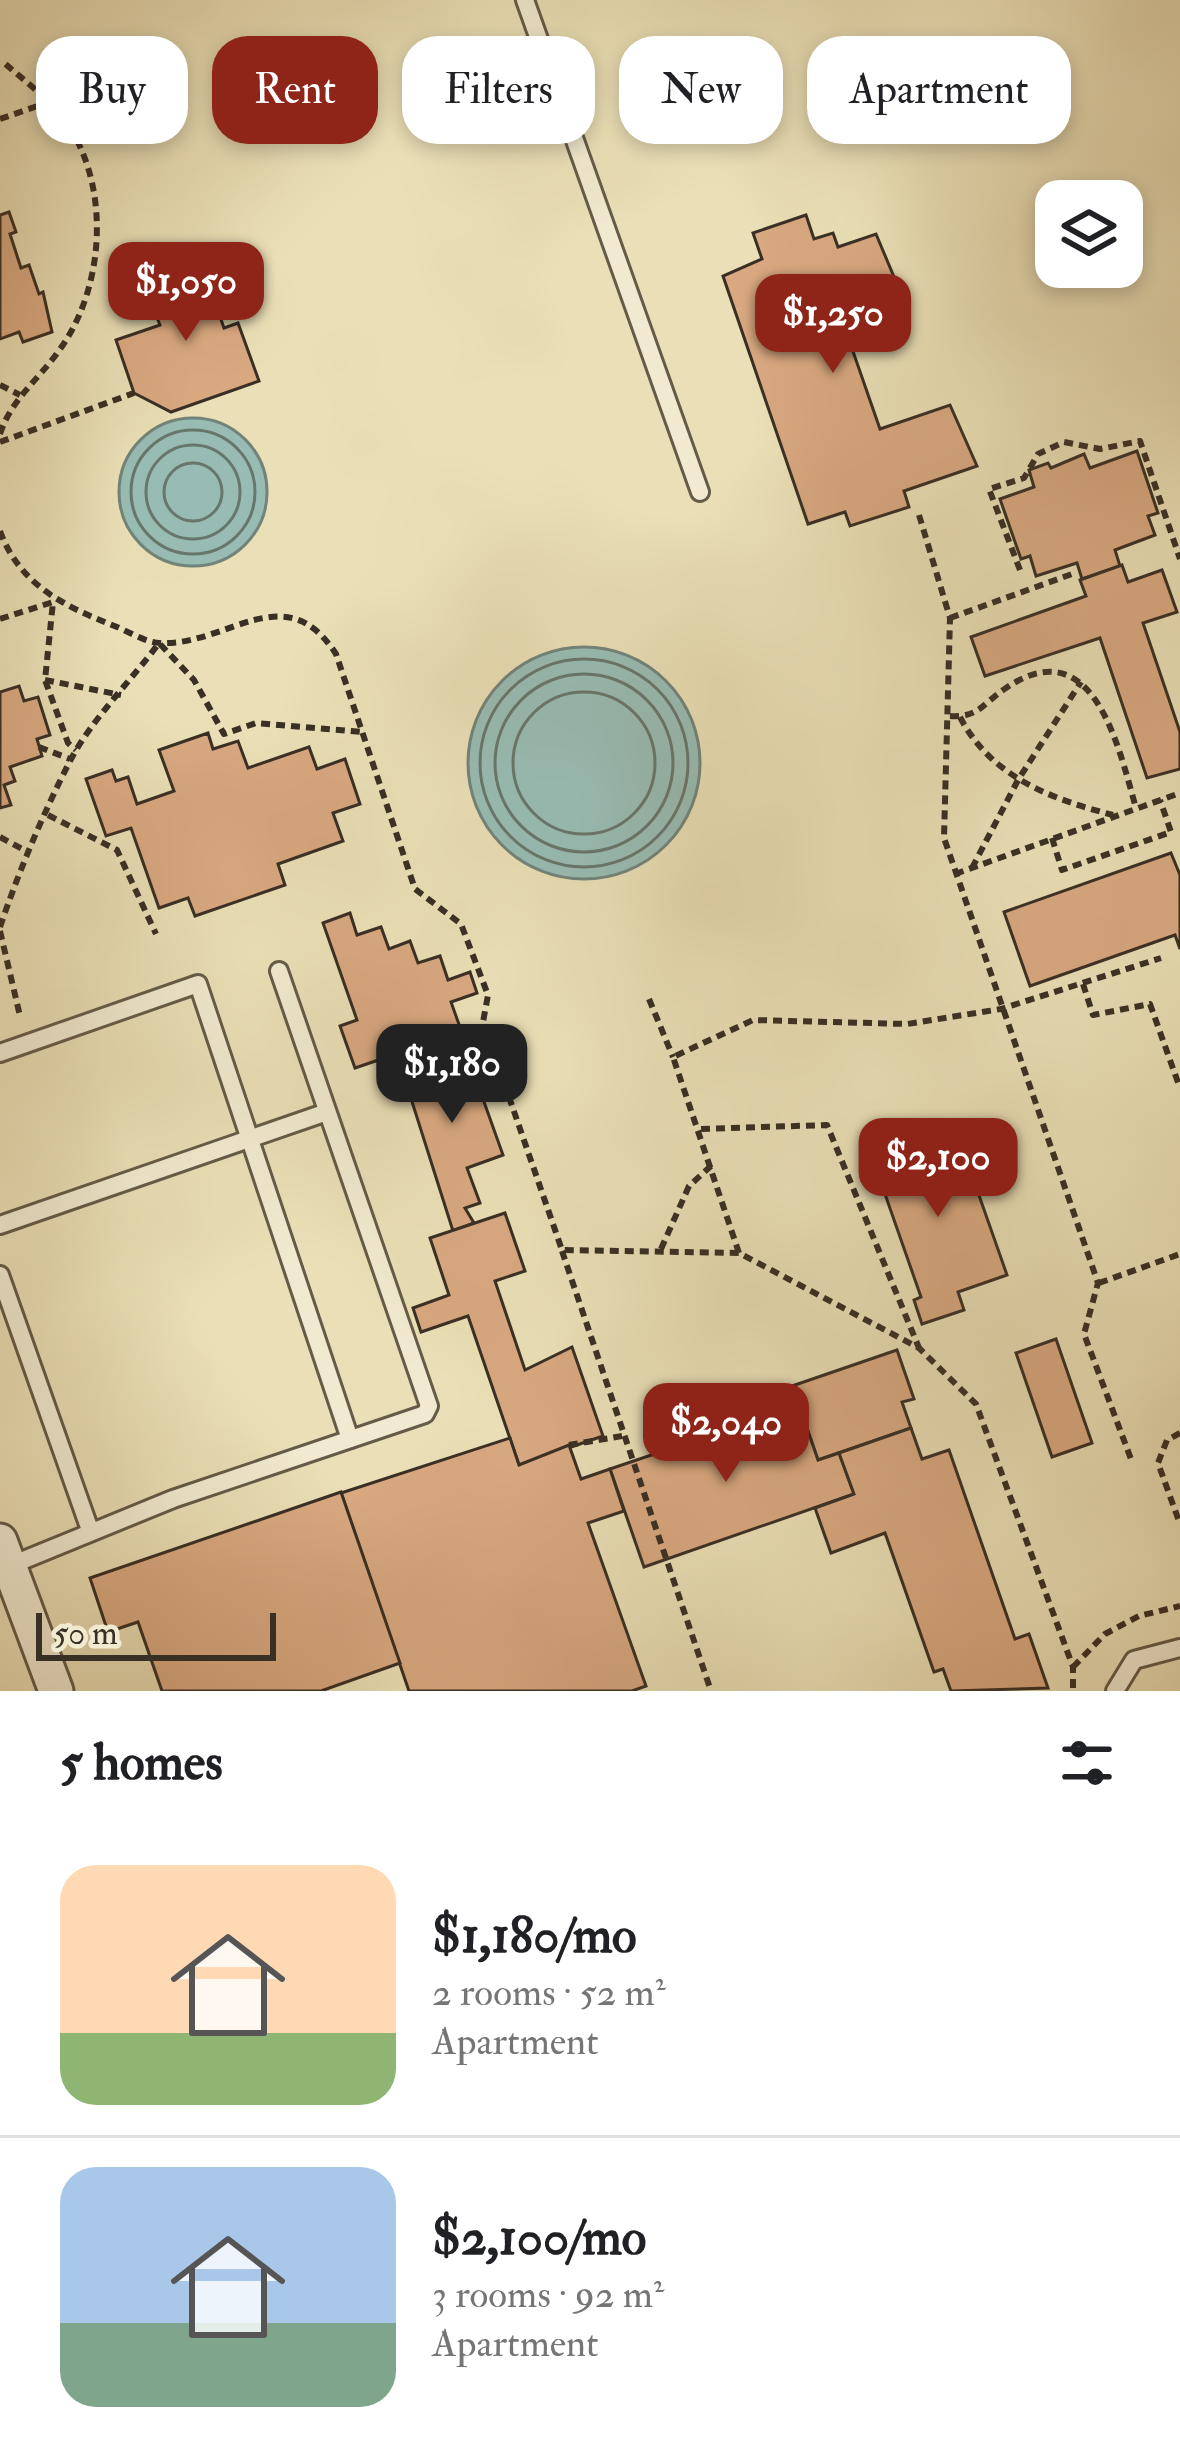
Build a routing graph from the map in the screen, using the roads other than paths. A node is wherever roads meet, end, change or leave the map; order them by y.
1 (525, 0) edge
2 (700, 492) dead end
3 (279, 971) dead end
4 (0, 1053) edge
5 (327, 1112) junction
6 (249, 1139) junction
7 (0, 1226) edge
8 (0, 1275) edge
9 (350, 1439) junction
10 (90, 1530) junction
11 (4, 1553) edge
12 (1180, 1648) edge
13 (50, 1685) edge
14 (1114, 1691) edge

1 - 2 lane
3 - 5 lane
4 - 6 lane
5 - 6 lane
5 - 9 lane
6 - 7 lane
6 - 9 lane
8 - 10 lane
9 - 10 lane
10 - 11 lane
11 - 13 street
12 - 14 lane

